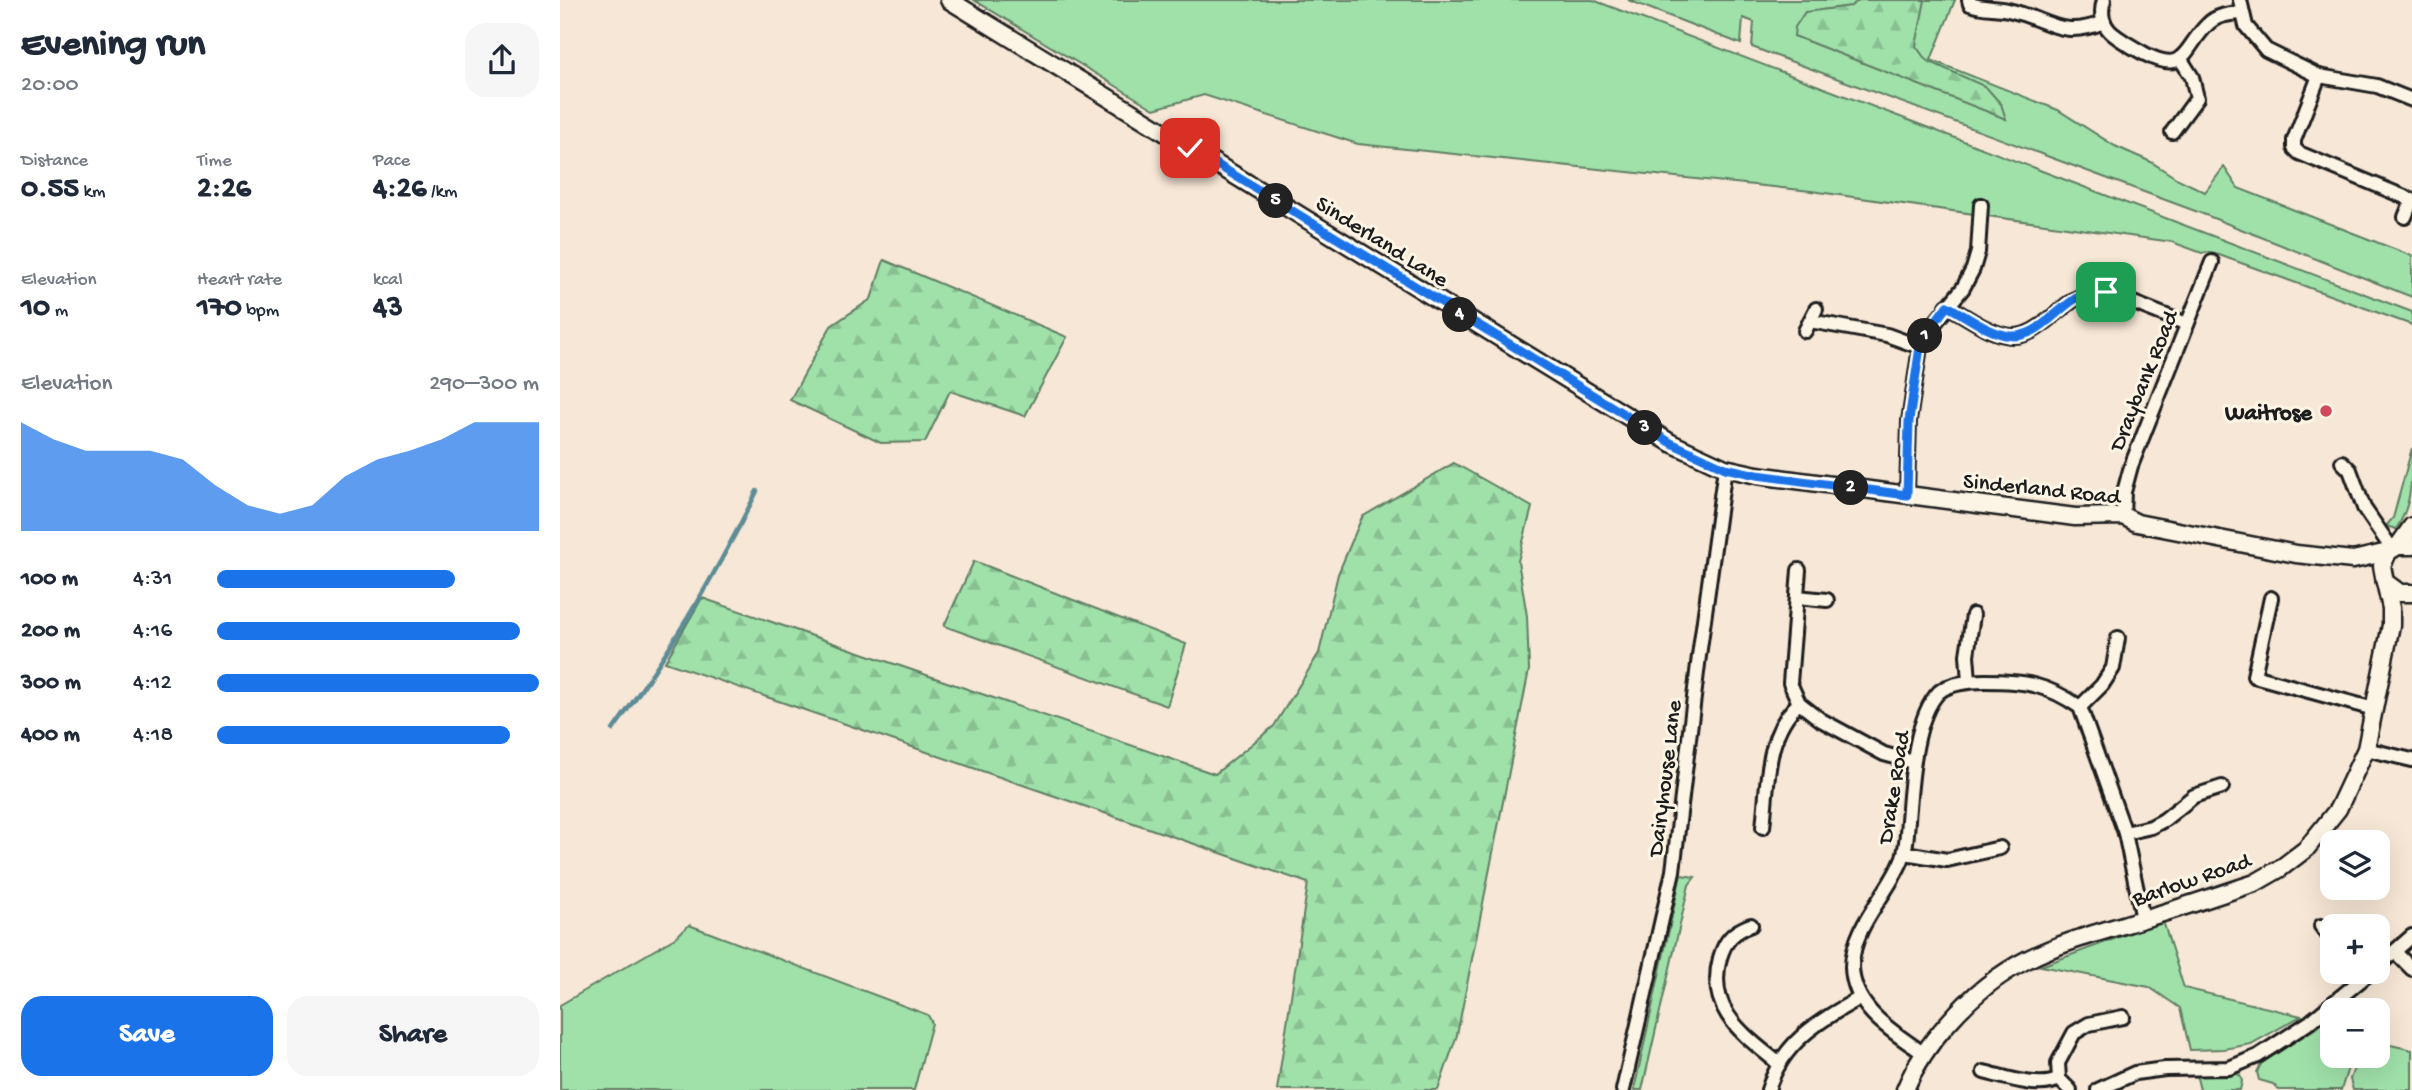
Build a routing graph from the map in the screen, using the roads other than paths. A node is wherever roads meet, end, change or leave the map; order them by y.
1 (949, 0) edge
2 (1969, 0) edge
3 (2104, 0) edge
4 (2241, 6) edge
5 (2104, 22) junction
6 (2180, 58) junction
7 (2319, 76) junction
8 (2412, 100) edge
9 (2172, 132) dead end
10 (2412, 200) edge
11 (1981, 205) dead end
12 (2405, 217) dead end
13 (2212, 262) dead end
14 (1947, 306) junction
15 (1811, 320) dead end
16 (2187, 324) junction
17 (1920, 347) junction
18 (2342, 462) dead end
19 (1725, 468) junction
20 (1907, 495) junction
21 (2123, 516) junction
22 (2412, 526) edge
23 (2398, 548) edge
24 (2353, 561) junction
25 (1799, 570) dead end
26 (2384, 579) junction
27 (2412, 594) edge
28 (1797, 597) junction
29 (2271, 598) dead end
30 (1827, 600) dead end
31 (1973, 615) dead end
32 (2391, 625) junction
33 (2118, 638) dead end
34 (1969, 681) junction
35 (1799, 703) junction
36 (2080, 707) junction
37 (2374, 709) junction
38 (2366, 749) junction
39 (2412, 760) edge
40 (1913, 762) junction
41 (2222, 787) dead end
42 (1763, 827) dead end
43 (2125, 833) junction
44 (2000, 848) dead end
45 (1905, 853) junction
46 (2143, 919) junction
47 (1751, 925) dead end
48 (2412, 936) edge
49 (2395, 952) junction
50 (2390, 956) edge
51 (2412, 969) edge
52 (2353, 984) edge
53 (1860, 998) junction
54 (2123, 1017) dead end
55 (1923, 1053) junction
56 (1778, 1063) junction
57 (1984, 1072) dead end
58 (2059, 1079) junction
59 (1623, 1090) edge
60 (1768, 1090) edge
61 (1905, 1090) edge
62 (2070, 1090) edge
63 (2098, 1090) edge

1 - 19 street, Sinderland Lane
2 - 5 street
3 - 5 street
4 - 6 street
4 - 7 street
5 - 6 street
6 - 9 street
7 - 8 street
7 - 10 street
10 - 12 street
11 - 14 street
13 - 16 street, Draybank Road
14 - 16 street
14 - 17 street
15 - 17 street
16 - 21 street, Draybank Road
17 - 20 street
18 - 23 street
19 - 20 street, Sinderland Road
19 - 59 street, Dairyhouse Lane
20 - 21 street, Sinderland Road
21 - 24 street, Sinderland Road
22 - 23 street
23 - 24 street, Sinderland Road
23 - 26 street
24 - 26 street, Sinderland Road
25 - 28 street
26 - 27 street, Sinderland Road
26 - 32 street, Barlow Road
27 - 32 street, Barlow Road
28 - 30 street
28 - 35 street
29 - 37 street
31 - 34 street
32 - 37 street, Barlow Road
33 - 36 street
34 - 36 street, Drake Road
34 - 40 street, Drake Road
35 - 40 street
35 - 42 street
36 - 43 street
37 - 38 street, Barlow Road
38 - 39 street
38 - 46 street, Barlow Road
40 - 45 street, Drake Road
41 - 43 street
43 - 46 street
44 - 45 street
45 - 53 street, Drake Road
46 - 55 street, Barlow Road
47 - 56 street
48 - 49 street
49 - 50 street
49 - 51 street
52 - 63 street
53 - 55 street, Drake Road
53 - 56 street
54 - 58 street
55 - 61 street, Barlow Road
56 - 60 street
57 - 58 street
58 - 62 street

